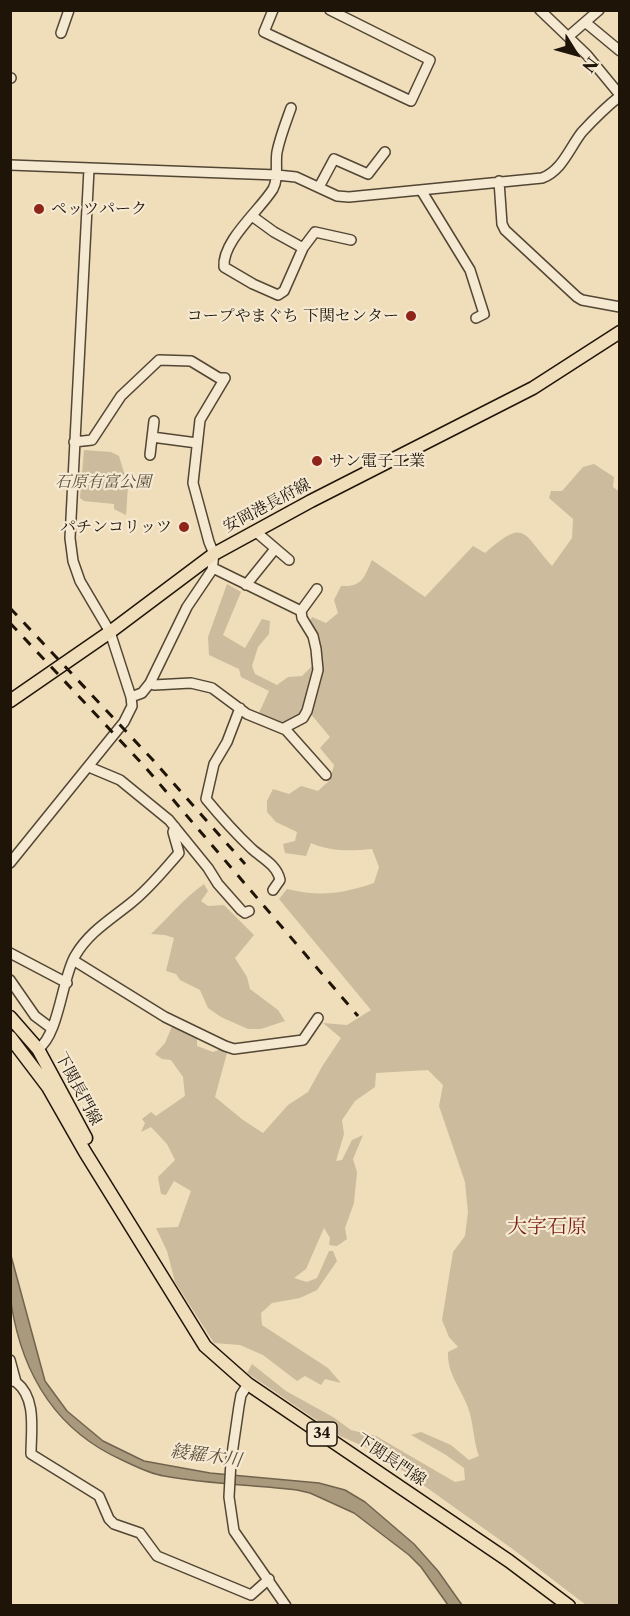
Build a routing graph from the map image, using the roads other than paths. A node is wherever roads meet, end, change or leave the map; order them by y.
1 (69, 10) edge
2 (273, 10) edge
3 (330, 10) edge
4 (540, 10) edge
5 (599, 10) edge
6 (353, 15) edge
7 (585, 22) junction
8 (61, 33) dead end
9 (569, 36) junction
10 (620, 51) edge
11 (620, 95) edge
12 (291, 108) dead end
13 (386, 152) dead end
14 (10, 165) edge
15 (89, 169) junction
16 (277, 175) junction
17 (499, 181) junction
18 (319, 187) junction
19 (421, 190) junction
20 (252, 216) junction
21 (351, 240) dead end
22 (303, 248) junction
23 (620, 307) edge
24 (476, 318) dead end
25 (620, 332) edge
26 (154, 421) dead end
27 (152, 437) junction
28 (74, 441) junction
29 (197, 443) junction
30 (150, 455) dead end
31 (255, 531) junction
32 (275, 549) junction
33 (214, 554) junction
34 (289, 560) dead end
35 (213, 568) junction
36 (246, 585) junction
37 (317, 589) dead end
38 (300, 611) junction
39 (110, 632) junction
40 (150, 683) junction
41 (131, 697) junction
42 (10, 701) edge
43 (240, 708) junction
44 (284, 728) junction
45 (89, 767) junction
46 (326, 775) dead end
47 (175, 827) junction
48 (10, 863) edge
49 (273, 890) dead end
50 (249, 910) dead end
51 (10, 953) edge
52 (73, 960) junction
53 (10, 980) edge
54 (67, 983) junction
55 (10, 1017) edge
56 (318, 1018) dead end
57 (51, 1028) junction
58 (10, 1037) edge
59 (38, 1049) junction
60 (125, 1214) junction
61 (10, 1360) edge
62 (13, 1382) edge
63 (248, 1384) junction
64 (269, 1579) junction
65 (286, 1605) edge
66 (569, 1605) edge

1 - 8 street
2 - 6 street
3 - 6 street
4 - 9 street
5 - 7 street
7 - 9 street
7 - 10 street
9 - 11 street
11 - 17 street
12 - 16 street
13 - 18 street
14 - 15 street
15 - 16 street
15 - 28 street
16 - 18 street
16 - 20 street
17 - 19 street
17 - 23 street
18 - 19 street
19 - 24 street
20 - 22 street
20 - 22 street
21 - 22 street
25 - 31 main road, 安岡港長府線
26 - 27 street
27 - 29 street
27 - 30 street
28 - 29 street
28 - 39 street
29 - 33 street
31 - 32 street
31 - 33 main road, 安岡港長府線
32 - 34 street
32 - 36 street
33 - 35 street
33 - 39 main road, 安岡港長府線
35 - 36 street
35 - 40 street
36 - 38 street
37 - 38 street
38 - 44 street
39 - 41 street
39 - 42 main road, 安岡港長府線
40 - 41 street
40 - 43 street
41 - 45 street
43 - 44 street
43 - 49 street
44 - 46 street
45 - 47 street
45 - 48 street
47 - 50 street
47 - 52 street
51 - 54 street
52 - 54 street
52 - 56 street
53 - 57 street
54 - 57 street
55 - 59 main road, 下関長門線 / 34
57 - 59 street
58 - 60 main road, 下関長門線 / 34
59 - 60 main road, 下関長門線 / 34
60 - 63 main road, 下関長門線 / 34
61 - 62 street
62 - 64 street
63 - 64 street
63 - 66 main road, 下関長門線 / 34
64 - 65 street

